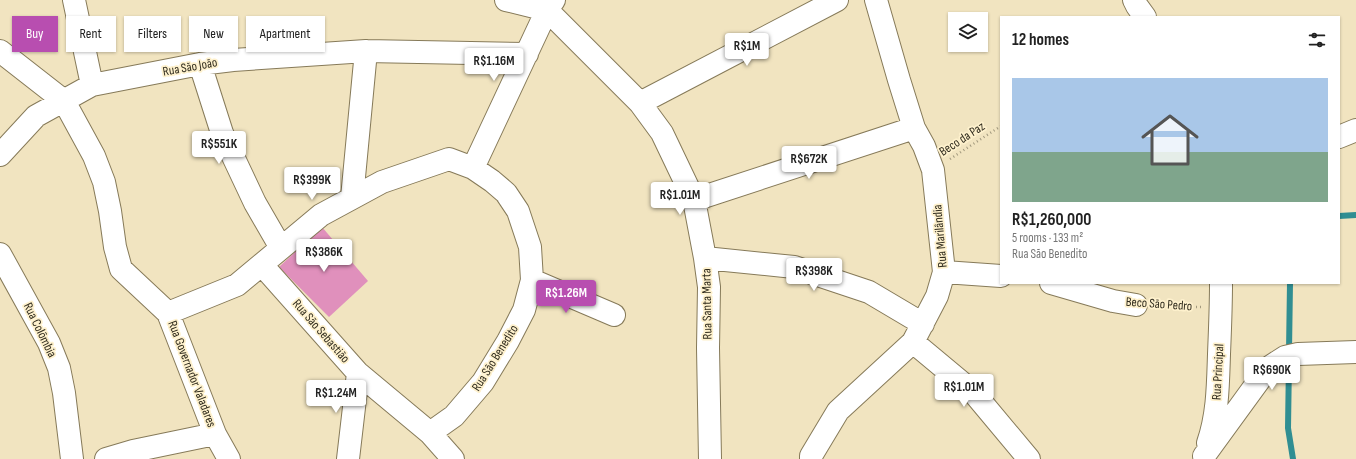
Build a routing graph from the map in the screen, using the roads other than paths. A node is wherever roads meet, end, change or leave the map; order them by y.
1 (74, 0) edge
2 (506, 0) edge
3 (837, 0) edge
4 (876, 0) edge
5 (1134, 0) edge
6 (551, 5) edge
7 (1144, 16) edge
8 (0, 51) edge
9 (366, 51) junction
10 (527, 54) junction
11 (200, 64) junction
12 (92, 85) junction
13 (64, 101) junction
14 (640, 103) junction
15 (914, 128) junction
16 (1356, 130) edge
17 (1340, 137) edge
18 (0, 155) edge
19 (473, 168) junction
20 (352, 198) junction
21 (694, 200) junction
22 (281, 248) junction
23 (0, 254) edge
24 (706, 258) junction
25 (262, 265) junction
26 (944, 272) junction
27 (1000, 276) edge
28 (532, 280) junction
29 (1054, 284) edge
30 (1221, 284) edge
31 (1136, 305) road end
32 (168, 314) junction
33 (614, 315) dead end
34 (918, 333) junction
35 (1356, 352) edge
36 (358, 373) junction
37 (215, 434) junction
38 (430, 434) junction
39 (133, 455) edge
40 (1203, 458) edge
41 (72, 459) edge
42 (106, 459) edge
43 (229, 459) edge
44 (348, 459) edge
45 (453, 459) edge
46 (710, 459) edge
47 (811, 459) edge
48 (1029, 459) edge

1 - 12 street
2 - 6 street
3 - 14 street
4 - 15 street, Rua Marilândia
5 - 7 street
6 - 10 street
6 - 14 street, Rua Santa Marta
8 - 13 street
9 - 10 street, Rua São João
9 - 11 street, Rua São João
9 - 20 street
10 - 19 street
11 - 12 street, Rua São João
11 - 22 street
12 - 13 street, Rua São João
13 - 18 street, Rua São João
13 - 32 street, Rua Governador Valadares
14 - 21 street, Rua Santa Marta
15 - 21 street
15 - 26 street, Rua Marilândia
16 - 17 street
19 - 20 street, Rua São Benedito
19 - 28 street, Rua São Benedito
20 - 22 street, Rua São Benedito
21 - 24 street, Rua Santa Marta
22 - 25 street, Rua São Benedito
23 - 41 street, Rua Colômbia
24 - 34 street
24 - 46 street, Rua Santa Marta
25 - 32 street, Rua São Benedito
25 - 36 street, Rua São Sebastião
26 - 27 street
26 - 34 street, Rua Marilândia
28 - 33 street
28 - 38 street, Rua São Benedito
29 - 31 street, Beco São Pedro
30 - 40 street, Rua Principal
32 - 37 street, Rua Governador Valadares
34 - 47 street, Rua Marilândia
34 - 48 street
35 - 40 street
36 - 38 street, Rua São Sebastião
36 - 44 street
37 - 39 street
37 - 43 street, Rua Governador Valadares
38 - 45 street, Rua São Sebastião
39 - 42 street

